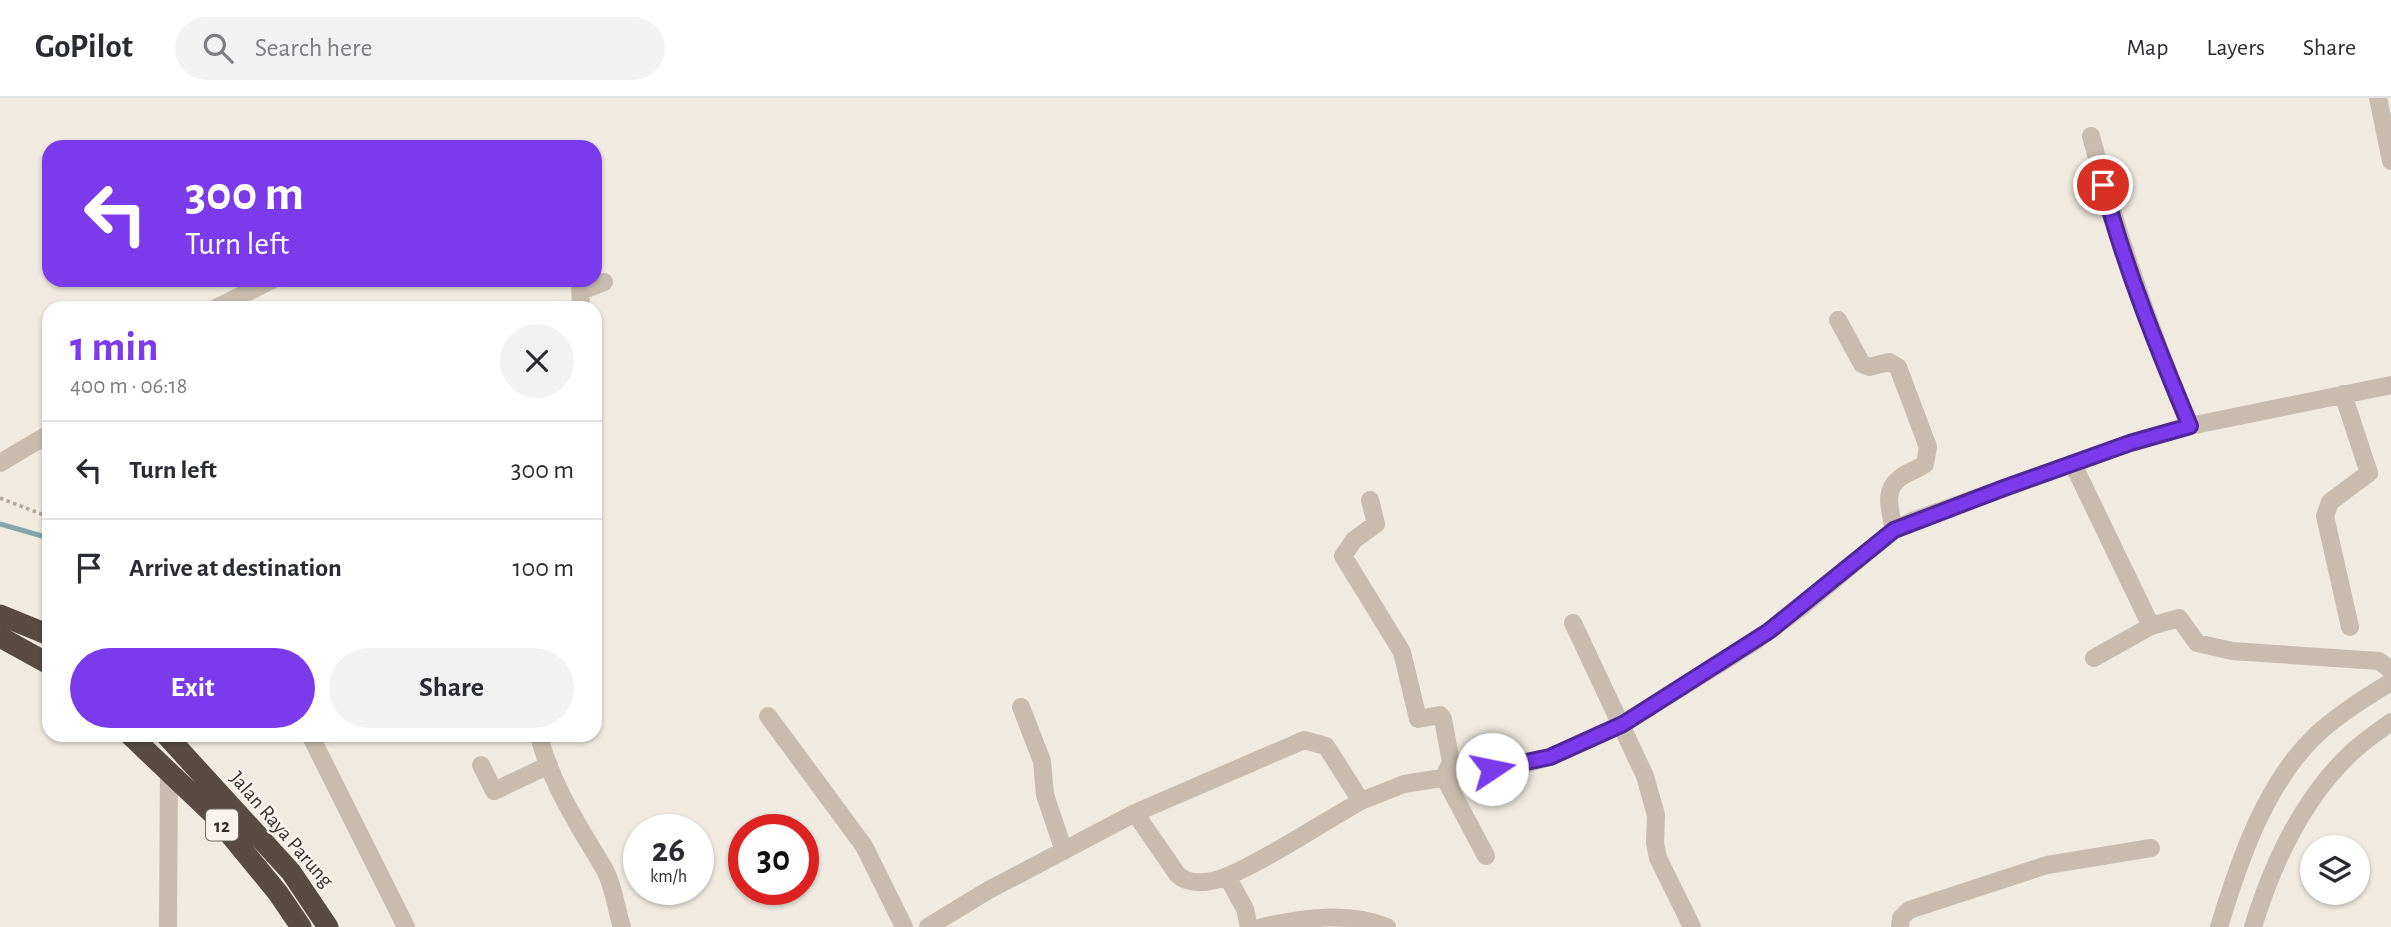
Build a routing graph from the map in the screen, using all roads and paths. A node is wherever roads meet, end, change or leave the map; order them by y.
1 (2378, 98) edge
2 (2091, 136) dead end
3 (2391, 161) edge
4 (258, 287) edge
5 (230, 301) edge
6 (1838, 320) dead end
7 (2391, 385) edge
8 (2343, 394) junction
9 (2190, 426) junction
10 (42, 438) edge
11 (0, 463) edge
12 (2073, 464) junction
13 (0, 498) edge
14 (1370, 500) dead end
15 (42, 514) edge
16 (1894, 530) junction
17 (0, 615) edge
18 (1573, 623) dead end
19 (2151, 626) junction
20 (2350, 627) dead end
21 (42, 632) edge
22 (0, 637) edge
23 (2094, 658) dead end
24 (42, 660) edge
25 (2389, 680) edge
26 (1021, 707) dead end
27 (768, 716) dead end
28 (2391, 722) edge
29 (1623, 724) junction
30 (137, 742) edge
31 (172, 742) edge
32 (314, 742) edge
33 (541, 742) edge
34 (481, 765) dead end
35 (549, 765) junction
36 (169, 774) junction
37 (1444, 777) junction
38 (1361, 801) junction
39 (1135, 813) junction
40 (2151, 848) dead end
41 (1064, 851) junction
42 (1486, 856) dead end
43 (1227, 876) junction
44 (168, 927) edge
45 (301, 927) edge
46 (328, 927) edge
47 (406, 927) edge
48 (622, 927) edge
49 (904, 927) edge
50 (928, 927) edge
51 (1250, 927) edge
52 (1262, 927) edge
53 (1387, 927) edge
54 (1692, 927) edge
55 (1900, 927) edge
56 (2219, 927) edge
57 (2253, 927) edge

1 - 3 street
2 - 9 street
4 - 5 street
6 - 16 street
7 - 8 street
8 - 9 street
8 - 20 street
9 - 12 street
10 - 11 street
12 - 16 street
12 - 19 street
13 - 15 path
14 - 37 street
16 - 29 street
17 - 21 highway
18 - 29 street
19 - 23 street
19 - 25 street
22 - 24 highway
25 - 56 street
26 - 41 street
27 - 49 street
28 - 57 street
29 - 37 street
29 - 54 street
30 - 36 highway, Jalan Raya Parung / 12
31 - 46 highway, Jalan Raya Parung / 12
32 - 47 street
33 - 35 street
34 - 35 street
35 - 48 street
36 - 44 street
36 - 45 highway, Jalan Raya Parung / 12
37 - 38 street
37 - 42 street
38 - 39 street
38 - 43 street
39 - 41 street
39 - 43 street
40 - 55 street
41 - 50 street
43 - 51 street
52 - 53 street

